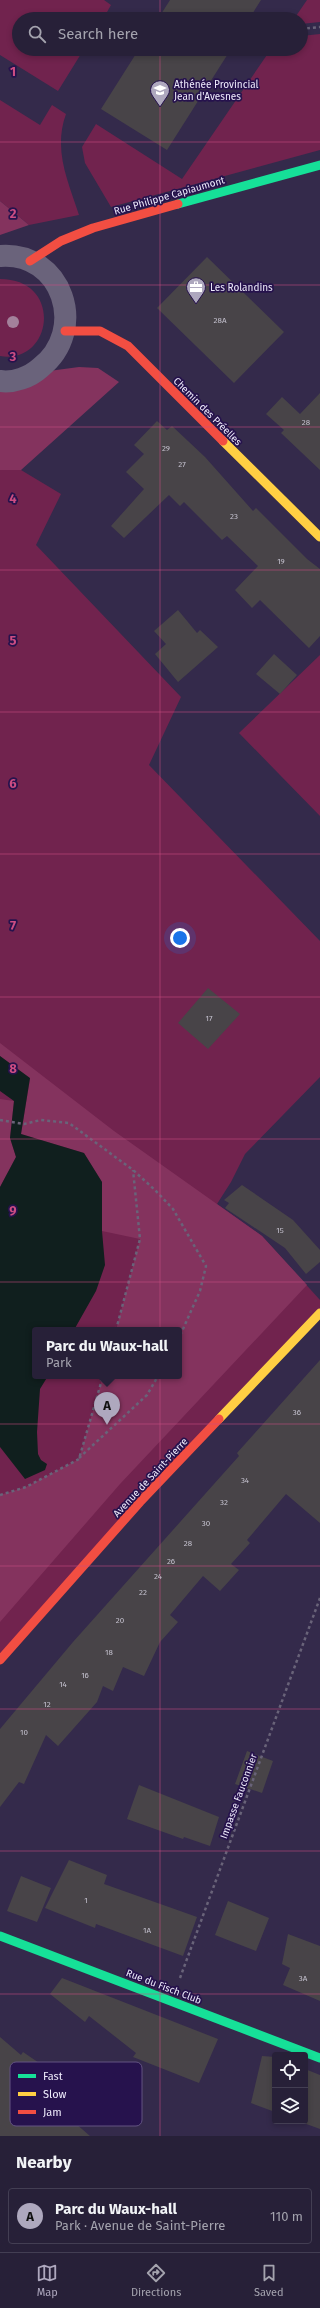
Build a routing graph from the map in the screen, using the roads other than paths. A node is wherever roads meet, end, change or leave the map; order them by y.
1 (320, 165) edge
2 (0, 256) edge
3 (30, 261) junction
4 (65, 332) junction
5 (0, 381) edge
6 (320, 537) edge
7 (320, 1314) edge
8 (0, 1660) edge
9 (0, 1936) edge
10 (320, 2058) edge

1 - 3 street, Rue Philippe Capiaumont
2 - 3 street
3 - 4 street
4 - 5 street
4 - 6 street, Chemin des Préelles
7 - 8 street, Avenue de Saint-Pierre
9 - 10 street, Rue du Fisch Club

